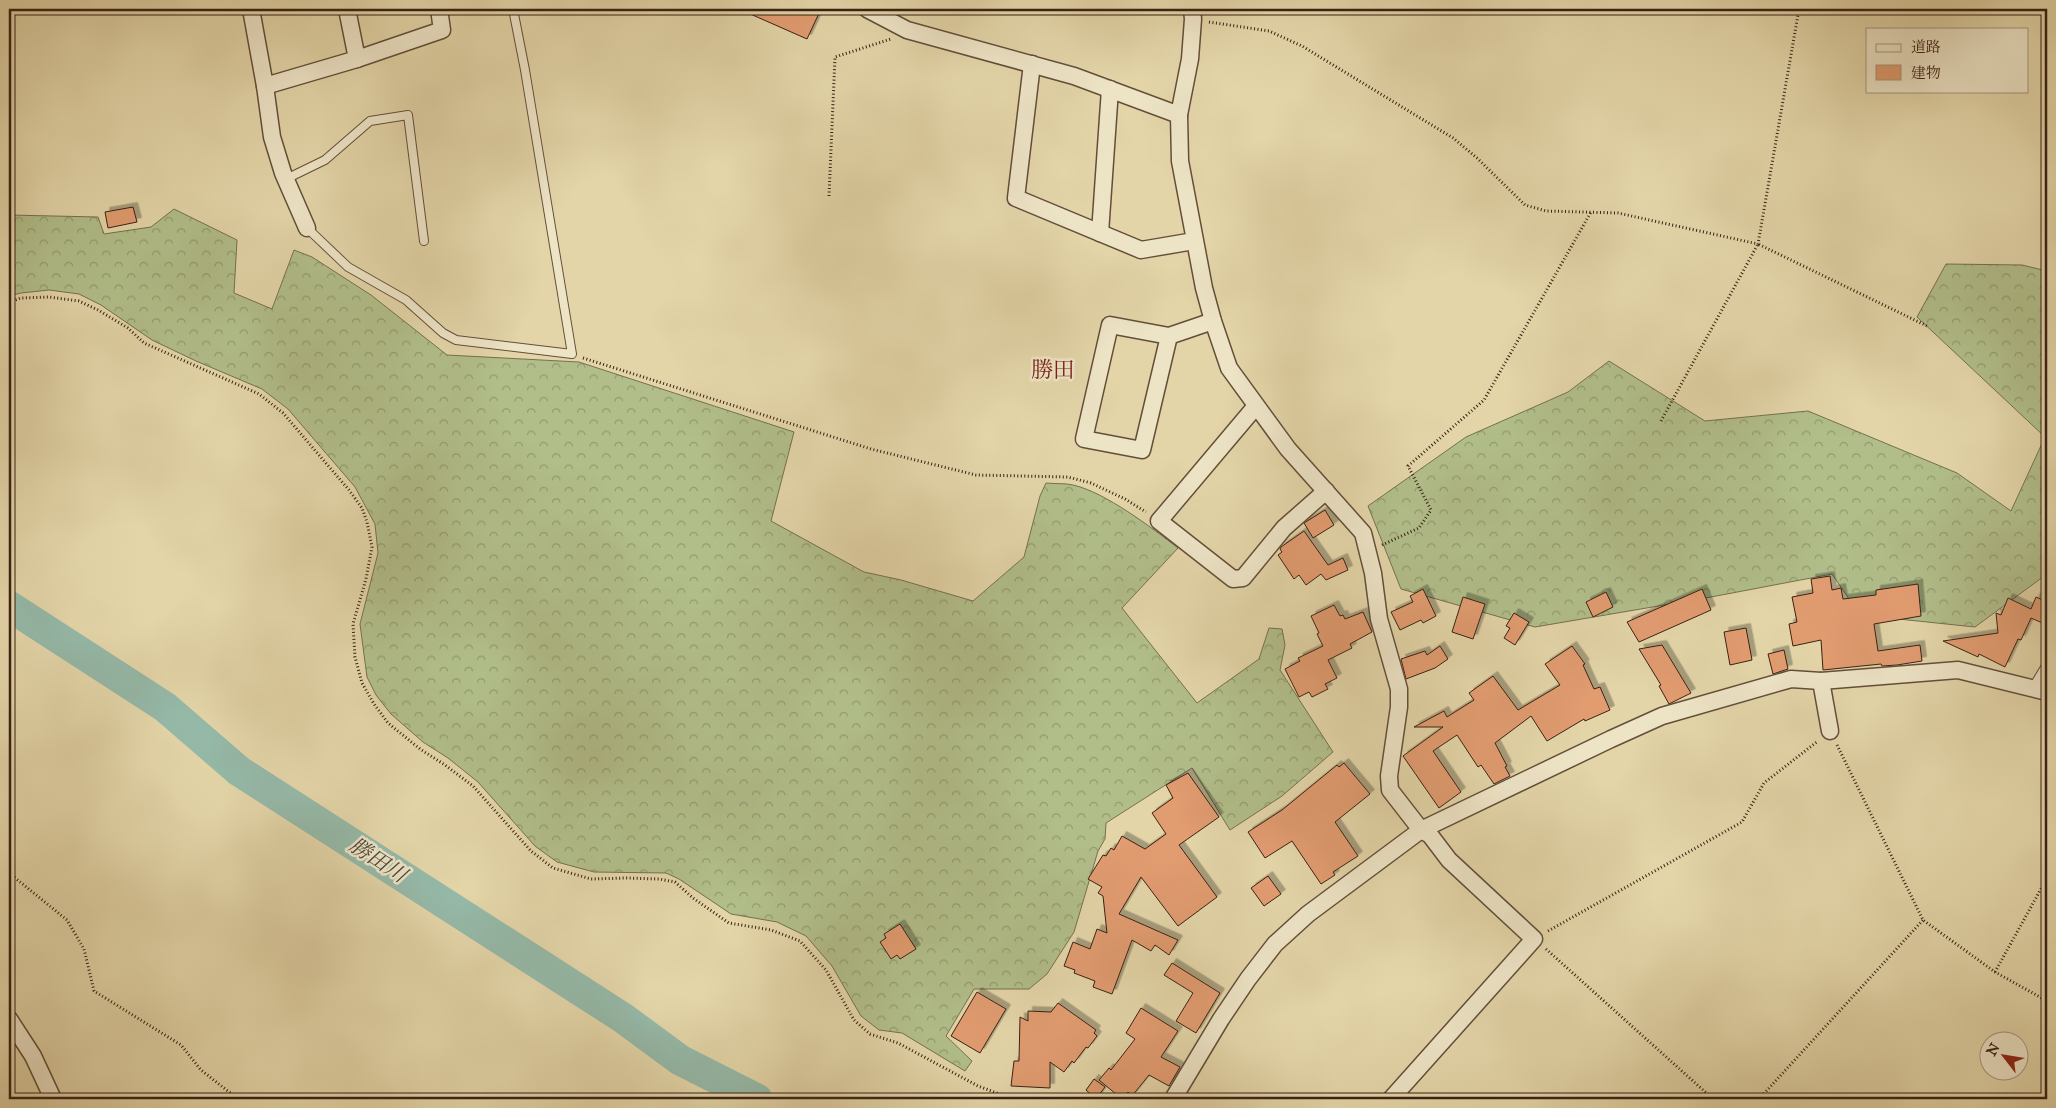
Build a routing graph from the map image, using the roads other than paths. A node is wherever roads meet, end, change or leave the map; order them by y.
1 (251, 9) edge
2 (347, 9) edge
3 (439, 9) edge
4 (513, 9) edge
5 (867, 9) edge
6 (1192, 14) edge
7 (356, 59) junction
8 (1032, 64) junction
9 (265, 86) junction
10 (1110, 90) junction
11 (1179, 115) junction
12 (286, 179) junction
13 (307, 228) joint
14 (1100, 233) junction
15 (424, 241) dead end
16 (1194, 241) junction
17 (1213, 322) junction
18 (1169, 336) junction
19 (1256, 406) junction
20 (1326, 491) junction
21 (2047, 664) edge
22 (1821, 681) junction
23 (2040, 691) edge
24 (1830, 731) road end
25 (1421, 830) junction
26 (9, 1019) edge
27 (53, 1099) edge
28 (1173, 1099) edge
29 (1391, 1099) edge

1 - 9 street
2 - 7 street
3 - 7 street
4 - 13 lane
5 - 8 street
6 - 11 street
7 - 9 street
8 - 10 street
8 - 14 street
9 - 12 street
10 - 11 street
10 - 14 street
11 - 16 street
12 - 13 street
12 - 15 lane
14 - 16 street
16 - 17 street
17 - 18 street
17 - 19 street
18 - 18 street
19 - 20 street
19 - 20 street
20 - 25 street
21 - 23 lane
22 - 23 street
22 - 24 street
22 - 25 street
25 - 28 street
25 - 29 street
26 - 27 street

